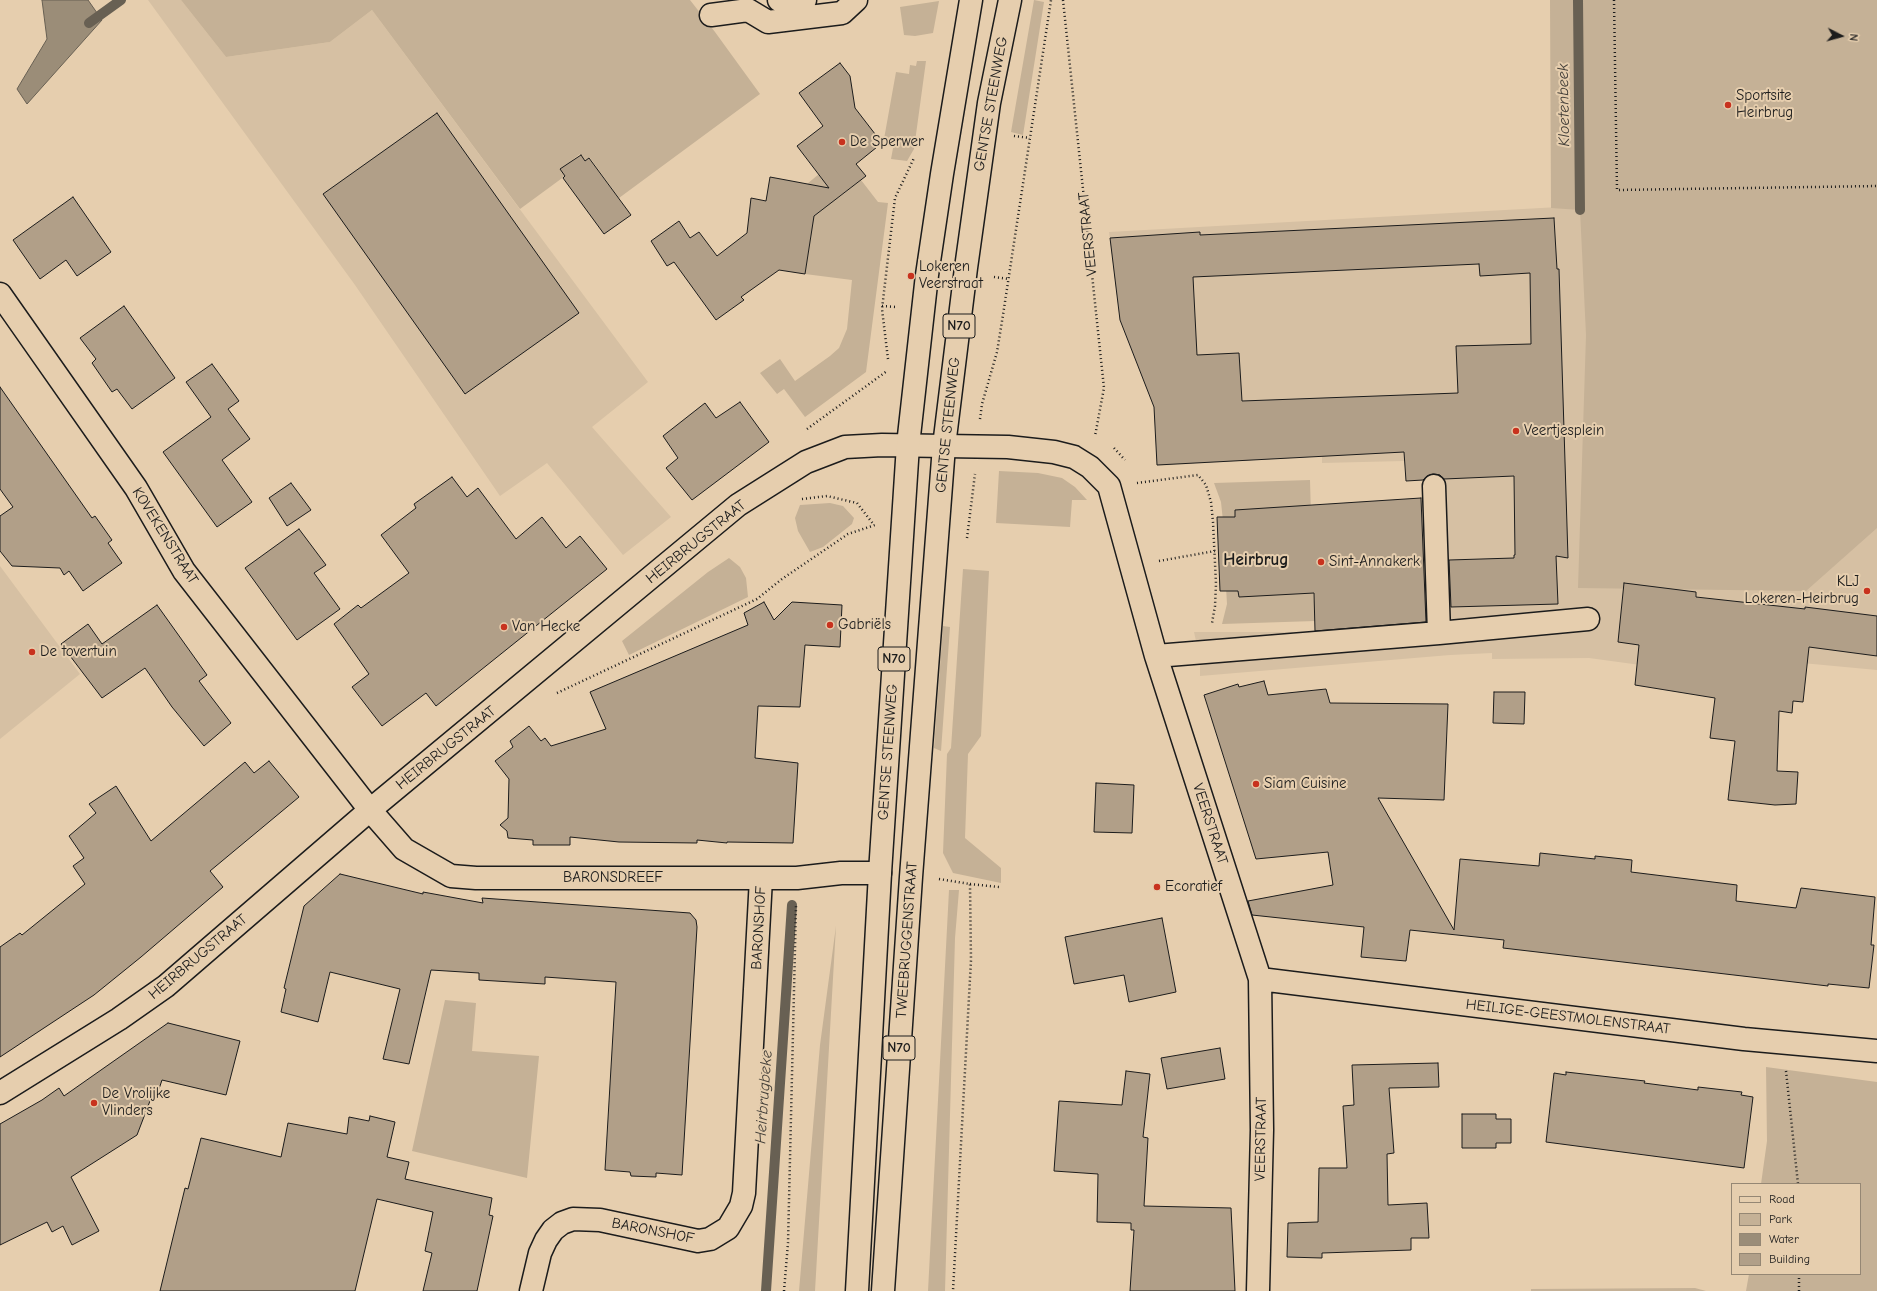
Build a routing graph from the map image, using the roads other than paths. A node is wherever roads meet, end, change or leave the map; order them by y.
1 (779, 0) edge
2 (805, 0) edge
3 (856, 0) edge
4 (972, 0) edge
5 (1010, 0) edge
6 (711, 15) dead end
7 (0, 294) edge
8 (908, 445) junction
9 (944, 446) junction
10 (1434, 486) dead end
11 (1588, 619) dead end
12 (1439, 633) junction
13 (1156, 656) junction
14 (916, 806) joint
15 (370, 810) junction
16 (880, 873) junction
17 (761, 878) junction
18 (1260, 979) junction
19 (1877, 1051) edge
20 (0, 1093) edge
21 (531, 1291) edge
22 (857, 1291) edge
23 (883, 1291) edge
24 (1258, 1291) edge

1 - 2 street
3 - 6 street
4 - 8 street, GENTSE STEENWEG / N70
5 - 9 street, GENTSE STEENWEG / N70
7 - 15 street, KOVEKENSTRAAT
8 - 9 street, VEERSTRAAT
8 - 15 street, HEIRBRUGSTRAAT
8 - 16 street, GENTSE STEENWEG / N70
9 - 13 street, VEERSTRAAT
9 - 14 street, GENTSE STEENWEG / N70
10 - 12 street
11 - 12 street
12 - 13 street
13 - 18 street, VEERSTRAAT
14 - 23 street, TWEEBRUGGENSTRAAT / N70
15 - 17 street, BARONSDREEF
15 - 20 street, HEIRBRUGSTRAAT
16 - 17 street, BARONSDREEF
16 - 22 street, TWEEBRUGGENSTRAAT / N70
17 - 21 street, BARONSHOF
18 - 19 street, HEILIGE-GEESTMOLENSTRAAT
18 - 24 street, VEERSTRAAT

